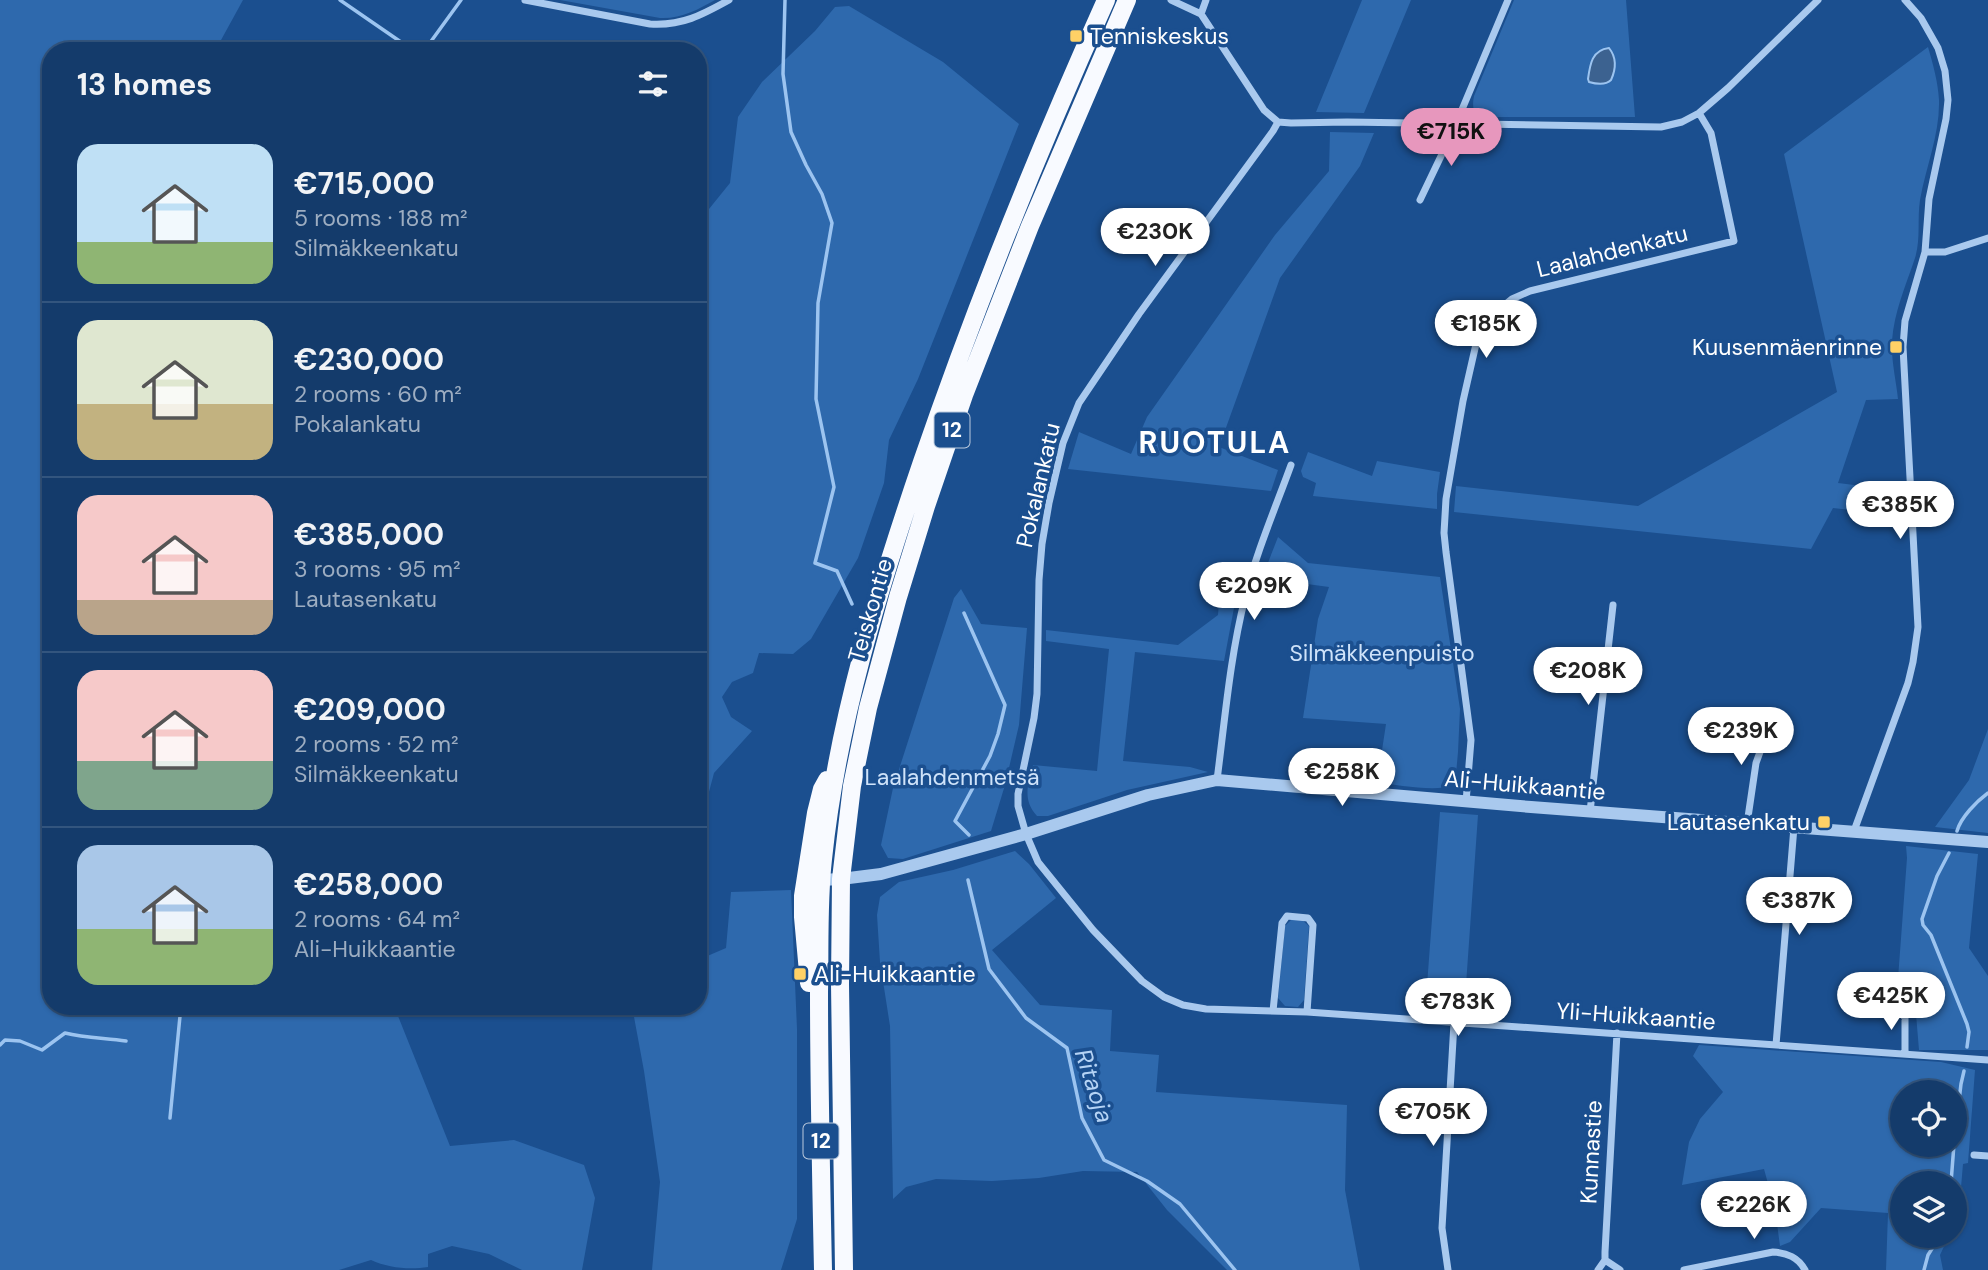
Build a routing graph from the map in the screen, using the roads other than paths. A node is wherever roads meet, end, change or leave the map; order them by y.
1 (525, 0) edge
2 (729, 0) edge
3 (1106, 0) edge
4 (1127, 0) edge
5 (1171, 0) edge
6 (1206, 0) edge
7 (1508, 0) edge
8 (1818, 0) edge
9 (1905, 0) edge
10 (1201, 14) junction
11 (1699, 113) junction
12 (1278, 122) junction
13 (1456, 124) junction
14 (1420, 200) dead end
15 (1988, 238) edge
16 (1925, 252) junction
17 (1291, 465) dead end
18 (1613, 605) dead end
19 (1772, 719) dead end
20 (838, 759) junction
21 (1217, 779) junction
22 (1466, 802) junction
23 (1590, 812) junction
24 (1747, 824) junction
25 (1794, 827) junction
26 (1854, 831) junction
27 (1026, 834) junction
28 (1988, 842) edge
29 (841, 879) junction
30 (821, 880) junction
31 (1896, 1004) dead end
32 (1273, 1011) junction
33 (819, 1012) junction
34 (1307, 1012) junction
35 (1454, 1023) junction
36 (1617, 1033) junction
37 (1776, 1045) junction
38 (1905, 1054) junction
39 (1988, 1060) edge
40 (1974, 1155) dead end
41 (1988, 1156) edge
42 (1605, 1260) junction
43 (1695, 1269) edge
44 (823, 1270) edge
45 (844, 1270) edge
46 (1448, 1270) edge
47 (1598, 1270) edge
48 (1620, 1270) edge
49 (1684, 1270) edge
50 (1805, 1270) edge

1 - 2 street
3 - 20 highway, Teiskontie / 12
4 - 29 highway, Teiskontie / 12
5 - 10 street
6 - 10 street
7 - 13 street
8 - 11 street
9 - 16 street
10 - 12 street
11 - 13 street
11 - 22 street, Laalahdenkatu
12 - 13 street
12 - 27 street, Pokalankatu
13 - 14 street
15 - 16 street
16 - 26 street
17 - 21 street
18 - 23 street
19 - 24 street
20 - 30 highway, Teiskontie / 12
20 - 33 highway, 12
21 - 22 street, Ali-Huikkaantie
21 - 27 street, Ali-Huikkaantie
22 - 23 street, Ali-Huikkaantie
23 - 24 street, Ali-Huikkaantie
24 - 25 street, Ali-Huikkaantie
25 - 26 street, Ali-Huikkaantie
25 - 37 street
26 - 28 street, Ali-Huikkaantie
27 - 29 street, Ali-Huikkaantie
27 - 32 street, Yli-Huikkaantie
29 - 30 street, Ali-Huikkaantie
29 - 45 highway, Teiskontie / 12
30 - 33 highway, Teiskontie / 12
31 - 38 street
32 - 34 street, Yli-Huikkaantie
32 - 34 street
33 - 44 highway, Teiskontie / 12
34 - 35 street, Yli-Huikkaantie
35 - 36 street, Yli-Huikkaantie
35 - 46 street
36 - 37 street, Yli-Huikkaantie
36 - 42 street, Kunnastie
37 - 38 street, Yli-Huikkaantie
38 - 39 street, Yli-Huikkaantie
40 - 41 street
42 - 47 street
42 - 48 street
43 - 49 street
43 - 50 street

